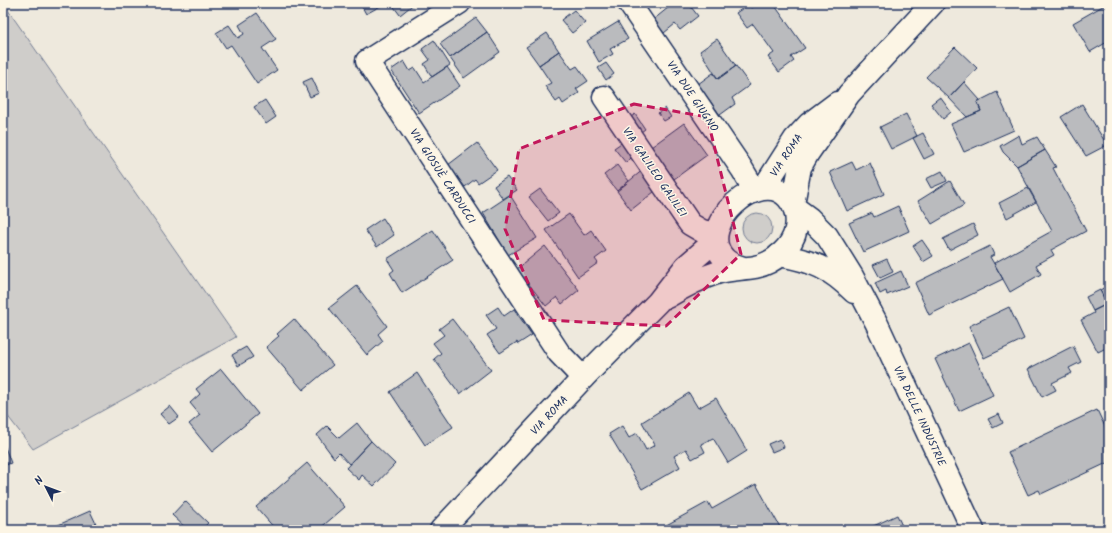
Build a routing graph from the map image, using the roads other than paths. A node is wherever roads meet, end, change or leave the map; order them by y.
1 (459, 3) edge
2 (629, 3) edge
3 (933, 3) edge
4 (849, 94) junction
5 (604, 97) dead end
6 (759, 190) junction
7 (793, 205) junction
8 (826, 236) junction
9 (716, 237) junction
10 (779, 256) junction
11 (809, 262) junction
12 (744, 268) junction
13 (658, 302) junction
14 (865, 302) junction
15 (584, 378) junction
16 (441, 530) edge
17 (973, 530) edge

1 - 15 street, VIA GIOSUÈ CARDUCCI
2 - 6 street, VIA DUE GIUGNO
3 - 4 street, VIA ROMA
4 - 6 street, VIA ROMA
4 - 7 street, VIA ROMA
5 - 9 street, VIA GALILEO GALILEI
6 - 7 street, VIA ROMA
6 - 9 street, VIA ROMA
7 - 8 street, VIA DELLE INDUSTRIE
7 - 10 street, VIA ROMA
8 - 11 street
8 - 14 street, VIA DELLE INDUSTRIE
9 - 12 street
9 - 13 street, VIA ROMA
10 - 11 street, VIA DELLE INDUSTRIE
10 - 12 street, VIA ROMA
11 - 14 street, VIA DELLE INDUSTRIE
12 - 13 street, VIA ROMA
13 - 15 street, VIA ROMA
14 - 17 street, VIA DELLE INDUSTRIE
15 - 16 street, VIA ROMA

